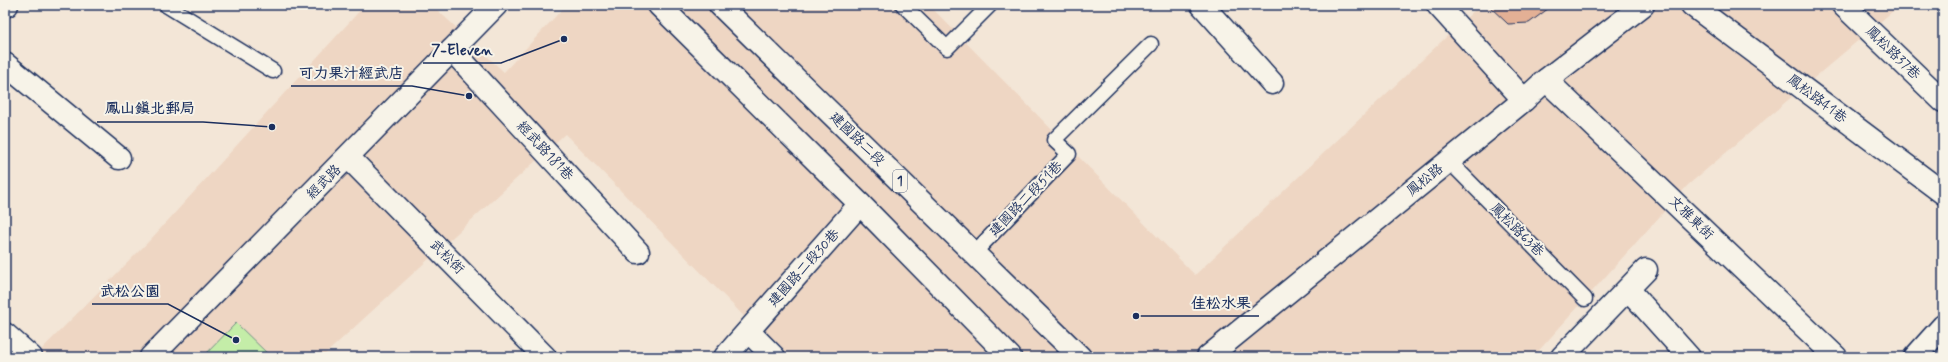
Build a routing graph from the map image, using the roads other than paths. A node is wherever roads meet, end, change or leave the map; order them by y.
1 (166, 5) edge
2 (496, 5) edge
3 (659, 5) edge
4 (720, 5) edge
5 (903, 5) edge
6 (990, 5) edge
7 (1202, 5) edge
8 (1438, 5) edge
9 (1644, 5) edge
10 (1692, 5) edge
11 (1844, 5) edge
12 (1151, 44) dead end
13 (452, 50) junction
14 (5, 64) edge
15 (273, 70) dead end
16 (1546, 80) junction
17 (1272, 83) dead end
18 (1524, 100) junction
19 (1943, 101) edge
20 (348, 157) junction
21 (119, 158) dead end
22 (1449, 161) junction
23 (1943, 193) edge
24 (860, 204) junction
25 (638, 252) dead end
26 (974, 253) junction
27 (1646, 270) dead end
28 (1628, 289) junction
29 (1585, 299) dead end
30 (1943, 326) edge
31 (748, 331) junction
32 (5, 334) edge
33 (31, 357) edge
34 (151, 357) edge
35 (546, 357) edge
36 (725, 357) edge
37 (774, 357) edge
38 (1010, 357) edge
39 (1080, 357) edge
40 (1208, 357) edge
41 (1562, 357) edge
42 (1689, 357) edge
43 (1836, 357) edge
44 (1915, 357) edge

1 - 15 lane
2 - 13 street, 經武路
3 - 24 street
4 - 26 street, 建國路二段 / 1
5 - 6 lane
7 - 17 street
8 - 18 street
9 - 16 street, 鳳松路
10 - 23 street, 鳳松路41巷
11 - 19 street, 鳳松路37巷
12 - 26 lane, 建國路二段51巷
13 - 20 street, 經武路
13 - 25 street, 經武路181巷
14 - 21 street
16 - 18 street, 鳳松路
16 - 43 street, 文雅東街
18 - 22 street, 鳳松路
20 - 34 street, 經武路
20 - 35 street, 武松街
22 - 29 lane, 鳳松路63巷
22 - 40 street, 鳳松路
24 - 31 street, 建國路二段30巷
24 - 38 street
26 - 39 street, 建國路二段 / 1
27 - 28 street
28 - 41 street
28 - 42 street
30 - 44 street
31 - 36 street, 建國路二段30巷
31 - 37 street
32 - 33 street

